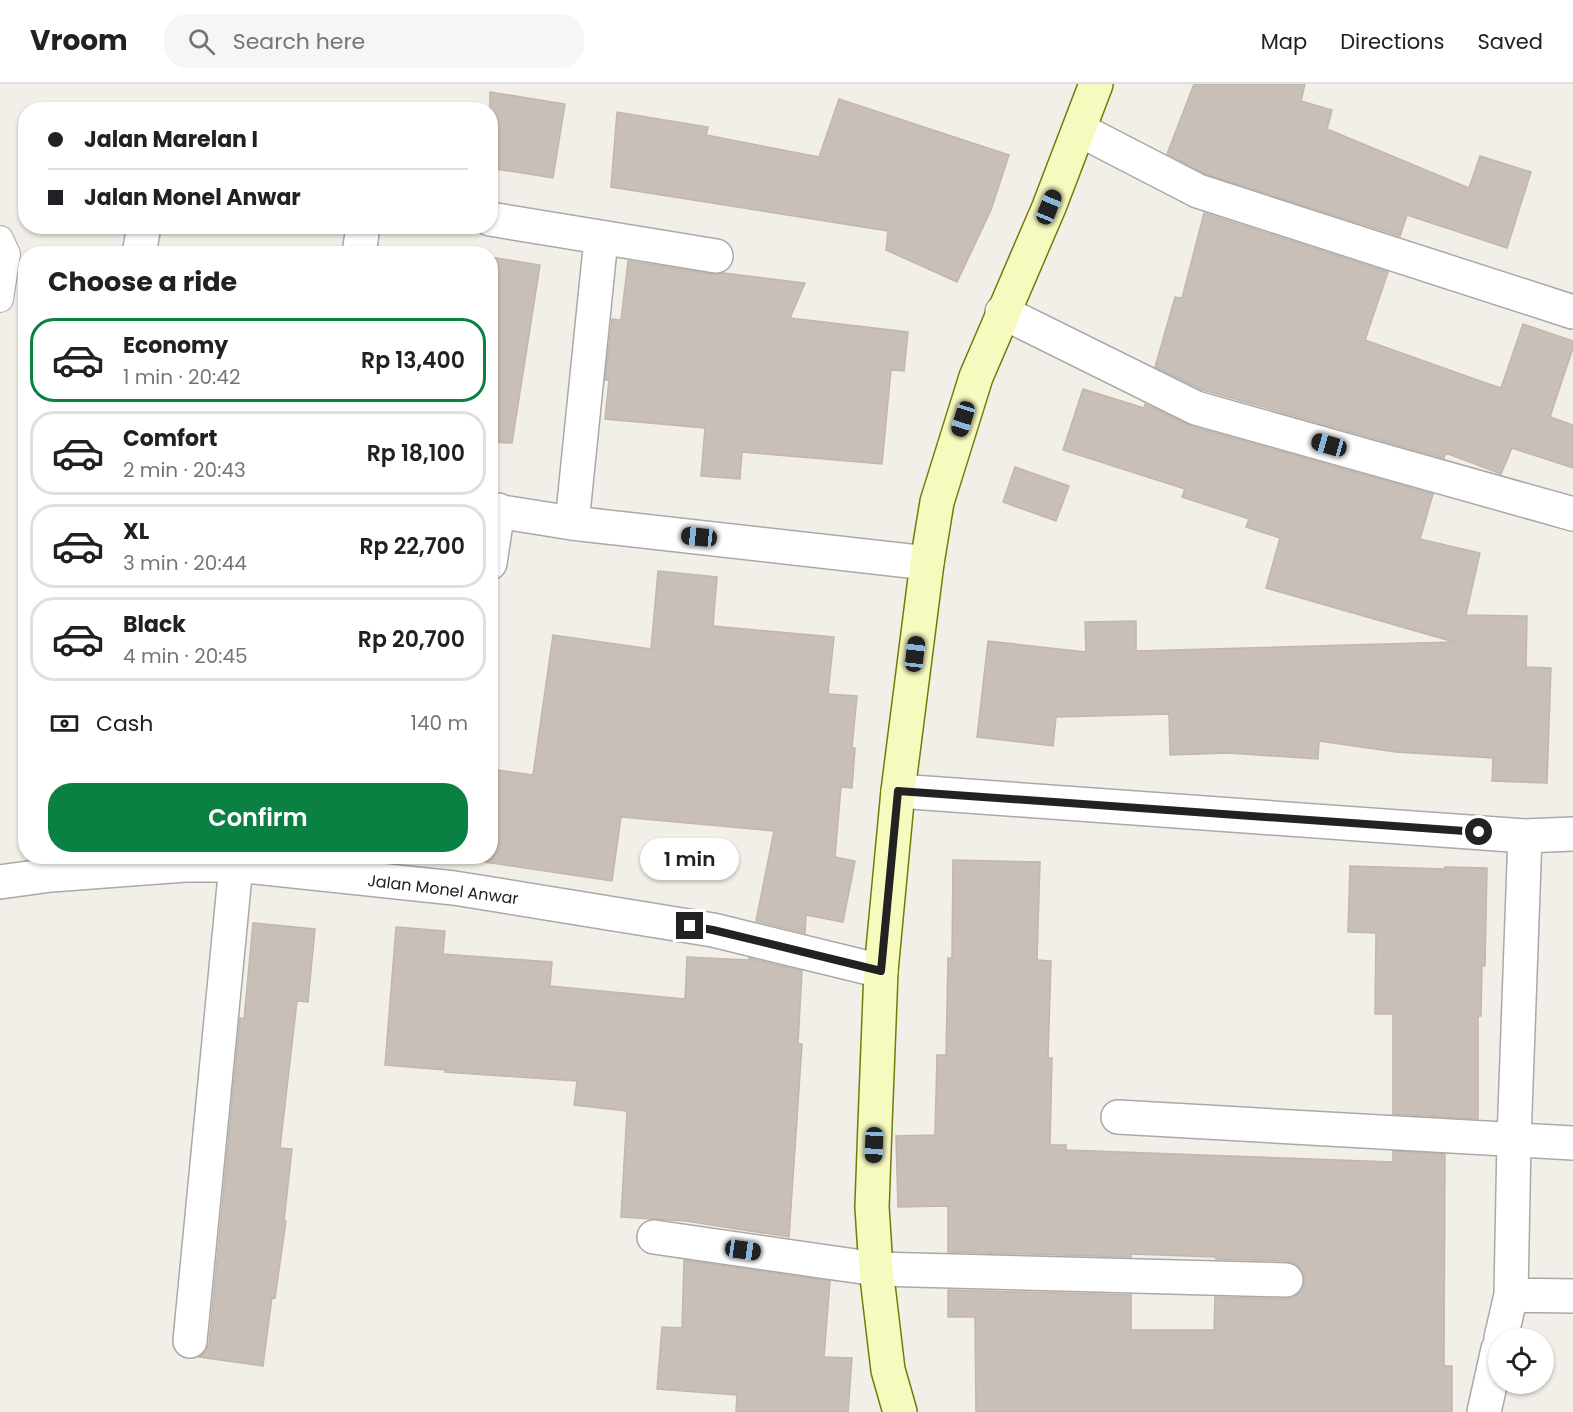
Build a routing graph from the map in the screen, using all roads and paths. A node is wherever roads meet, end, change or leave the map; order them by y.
1 (1096, 84) edge
2 (1080, 130) junction
3 (498, 220) edge
4 (0, 239) edge
5 (601, 239) junction
6 (716, 256) dead end
7 (0, 299) edge
8 (1002, 312) junction
9 (1573, 312) edge
10 (498, 511) edge
11 (1573, 514) edge
12 (572, 524) junction
13 (927, 563) junction
14 (898, 791) junction
15 (1573, 834) edge
16 (1525, 836) junction
17 (236, 865) junction
18 (0, 882) edge
19 (881, 971) junction
20 (1118, 1118) dead end
21 (1514, 1140) junction
22 (1573, 1143) edge
23 (654, 1237) dead end
24 (876, 1269) junction
25 (1286, 1280) dead end
26 (1511, 1295) junction
27 (1573, 1296) edge
28 (1503, 1328) edge
29 (190, 1341) dead end
30 (1488, 1394) edge
31 (900, 1412) edge
32 (1484, 1412) edge

1 - 2 street
2 - 8 street
2 - 9 street
3 - 5 street
4 - 7 lane
5 - 6 street
5 - 12 street
8 - 11 street
8 - 13 street
10 - 12 street
12 - 13 street
13 - 14 street
14 - 16 street
14 - 19 street
15 - 16 street
16 - 21 street
17 - 18 street, Jalan Monel Anwar
17 - 19 street, Jalan Monel Anwar
17 - 29 street
19 - 24 street
20 - 21 street
21 - 22 street
21 - 26 street
23 - 24 street
24 - 25 street
24 - 31 street
26 - 27 street
26 - 28 street
30 - 32 street

